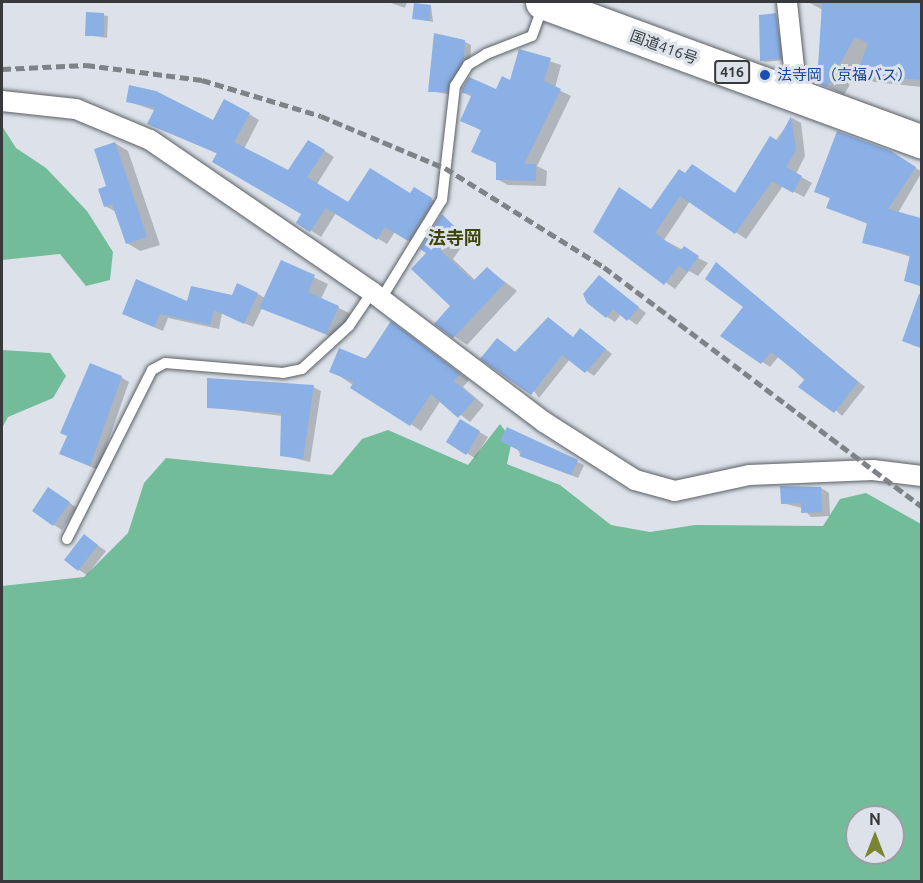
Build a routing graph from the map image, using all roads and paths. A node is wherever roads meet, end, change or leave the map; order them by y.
1 (543, 2) edge
2 (787, 2) edge
3 (797, 96) junction
4 (2, 101) edge
5 (921, 142) edge
6 (377, 295) junction
7 (921, 476) edge
8 (67, 538) dead end

1 - 3 highway, 国道416号 / 416
1 - 6 lane
2 - 3 street
3 - 5 highway, 国道416号 / 416
4 - 6 street
6 - 7 street
6 - 8 lane

